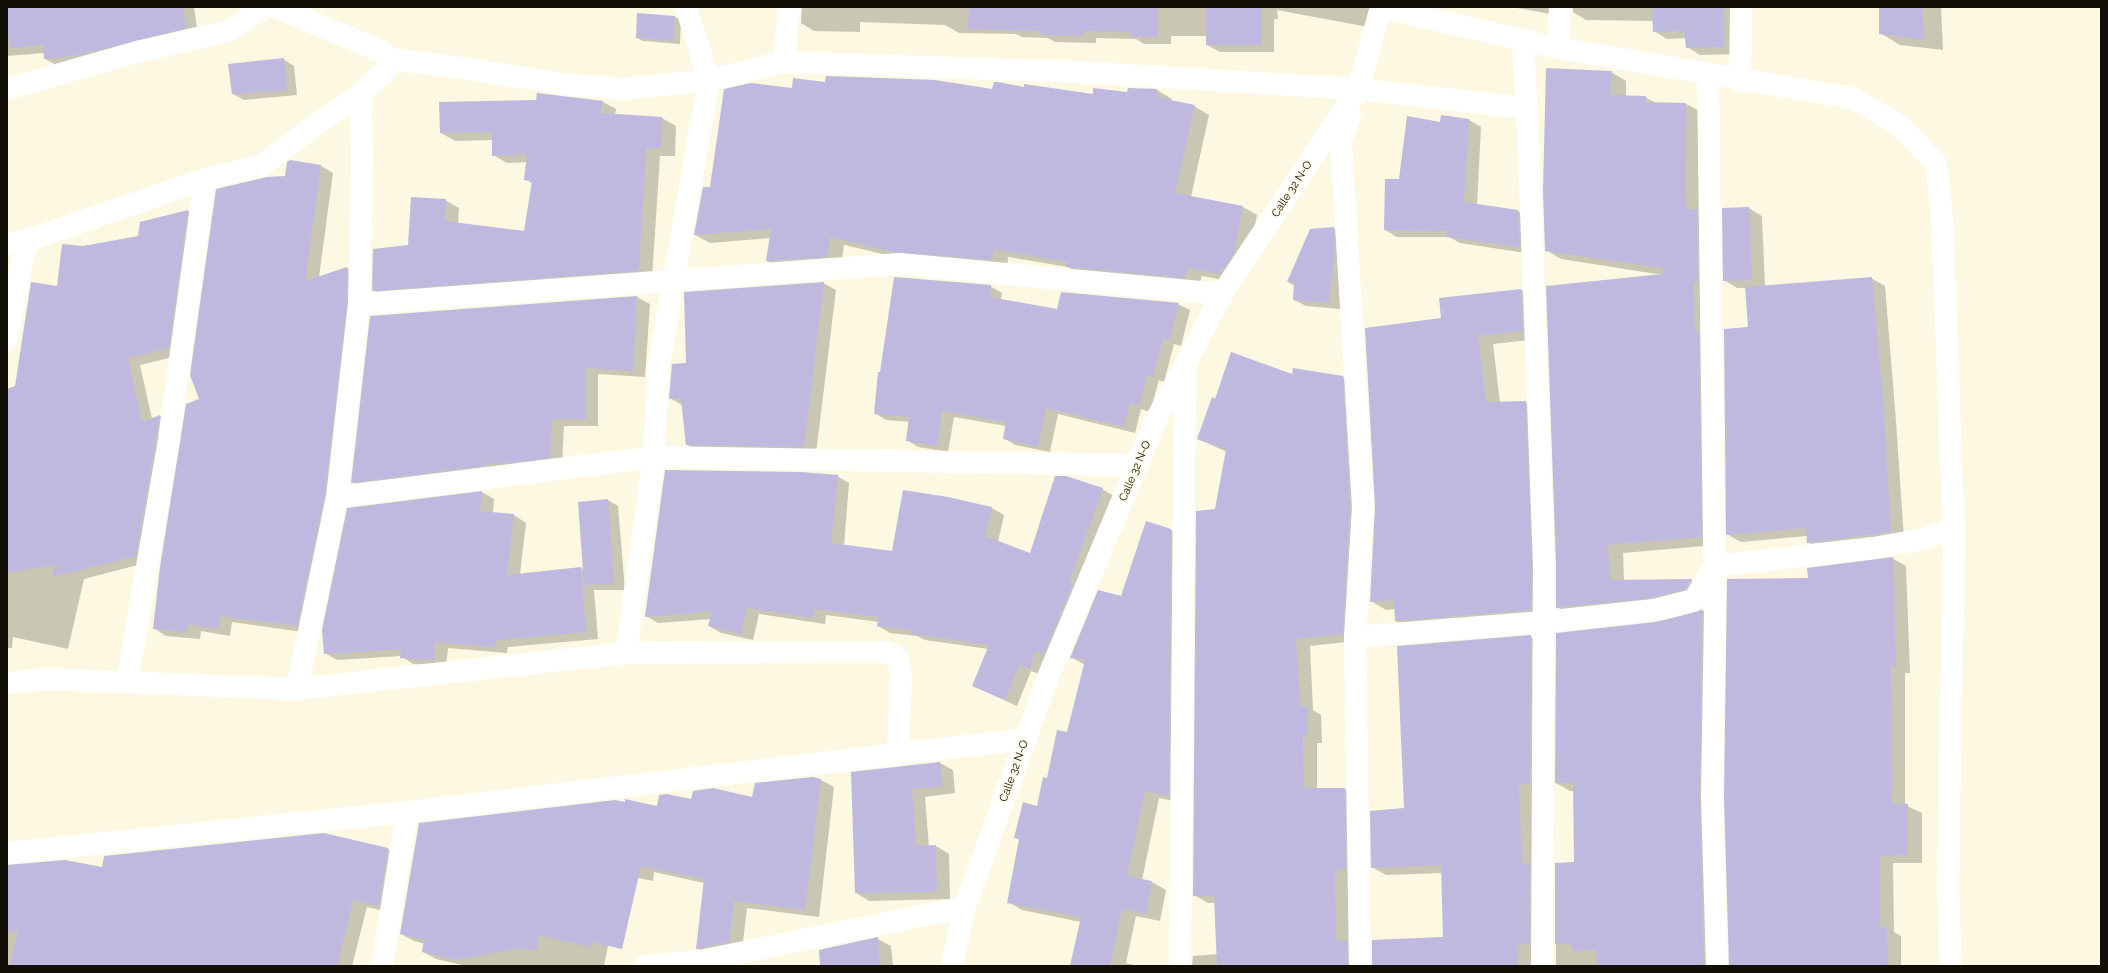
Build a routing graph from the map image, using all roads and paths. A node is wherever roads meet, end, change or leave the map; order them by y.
1 (266, 7) edge
2 (276, 7) edge
3 (686, 7) edge
4 (789, 7) edge
5 (1560, 7) edge
6 (1742, 7) edge
7 (1380, 8) edge
8 (1523, 41) junction
9 (1558, 48) junction
10 (391, 60) junction
11 (784, 62) junction
12 (1708, 75) junction
13 (709, 80) junction
14 (1740, 81) junction
15 (7, 89) edge
16 (1358, 89) junction
17 (360, 95) junction
18 (1526, 108) junction
19 (205, 179) junction
20 (16, 242) edge
21 (674, 281) junction
22 (1222, 294) junction
23 (359, 304) junction
24 (7, 340) edge
25 (1185, 366) junction
26 (654, 457) junction
27 (1137, 465) junction
28 (337, 497) junction
29 (1954, 528) junction
30 (1714, 566) junction
31 (1543, 622) junction
32 (1355, 637) junction
33 (626, 653) junction
34 (127, 682) junction
35 (7, 683) edge
36 (297, 689) junction
37 (1025, 739) junction
38 (898, 755) junction
39 (406, 812) junction
40 (7, 853) edge
41 (965, 907) junction
42 (382, 966) edge
43 (645, 966) edge
44 (952, 966) edge
45 (1180, 966) edge
46 (1360, 966) edge
47 (1542, 966) edge
48 (1717, 966) edge
49 (1951, 966) edge

1 - 15 street
2 - 10 street
3 - 13 street
4 - 11 street
5 - 9 street
6 - 14 street
7 - 8 street
7 - 16 street, Calle 32 N-O
8 - 9 street
8 - 18 street
9 - 12 street
10 - 13 street
10 - 17 street
11 - 13 street
11 - 16 street
12 - 14 street
12 - 30 street
13 - 21 street
14 - 29 street
16 - 18 street
16 - 22 street, Calle 32 N-O
16 - 32 street
17 - 19 street
17 - 23 street
18 - 31 street
19 - 20 street
19 - 34 street
20 - 24 street
21 - 22 street
21 - 23 street
21 - 26 street
22 - 25 street, Calle 32 N-O
23 - 28 street
25 - 27 street, Calle 32 N-O
25 - 45 street
26 - 27 street
26 - 28 street
26 - 33 street
27 - 37 street, Calle 32 N-O
28 - 36 street
29 - 30 street
29 - 49 street
30 - 31 street
30 - 48 street
31 - 32 street
31 - 47 street
32 - 46 street
33 - 36 street
33 - 38 street
34 - 35 street
34 - 36 street
37 - 38 street
37 - 41 street, Calle 32 N-O
38 - 39 street
39 - 40 street
39 - 42 street
41 - 43 street
41 - 44 street, Calle 32 N-O

